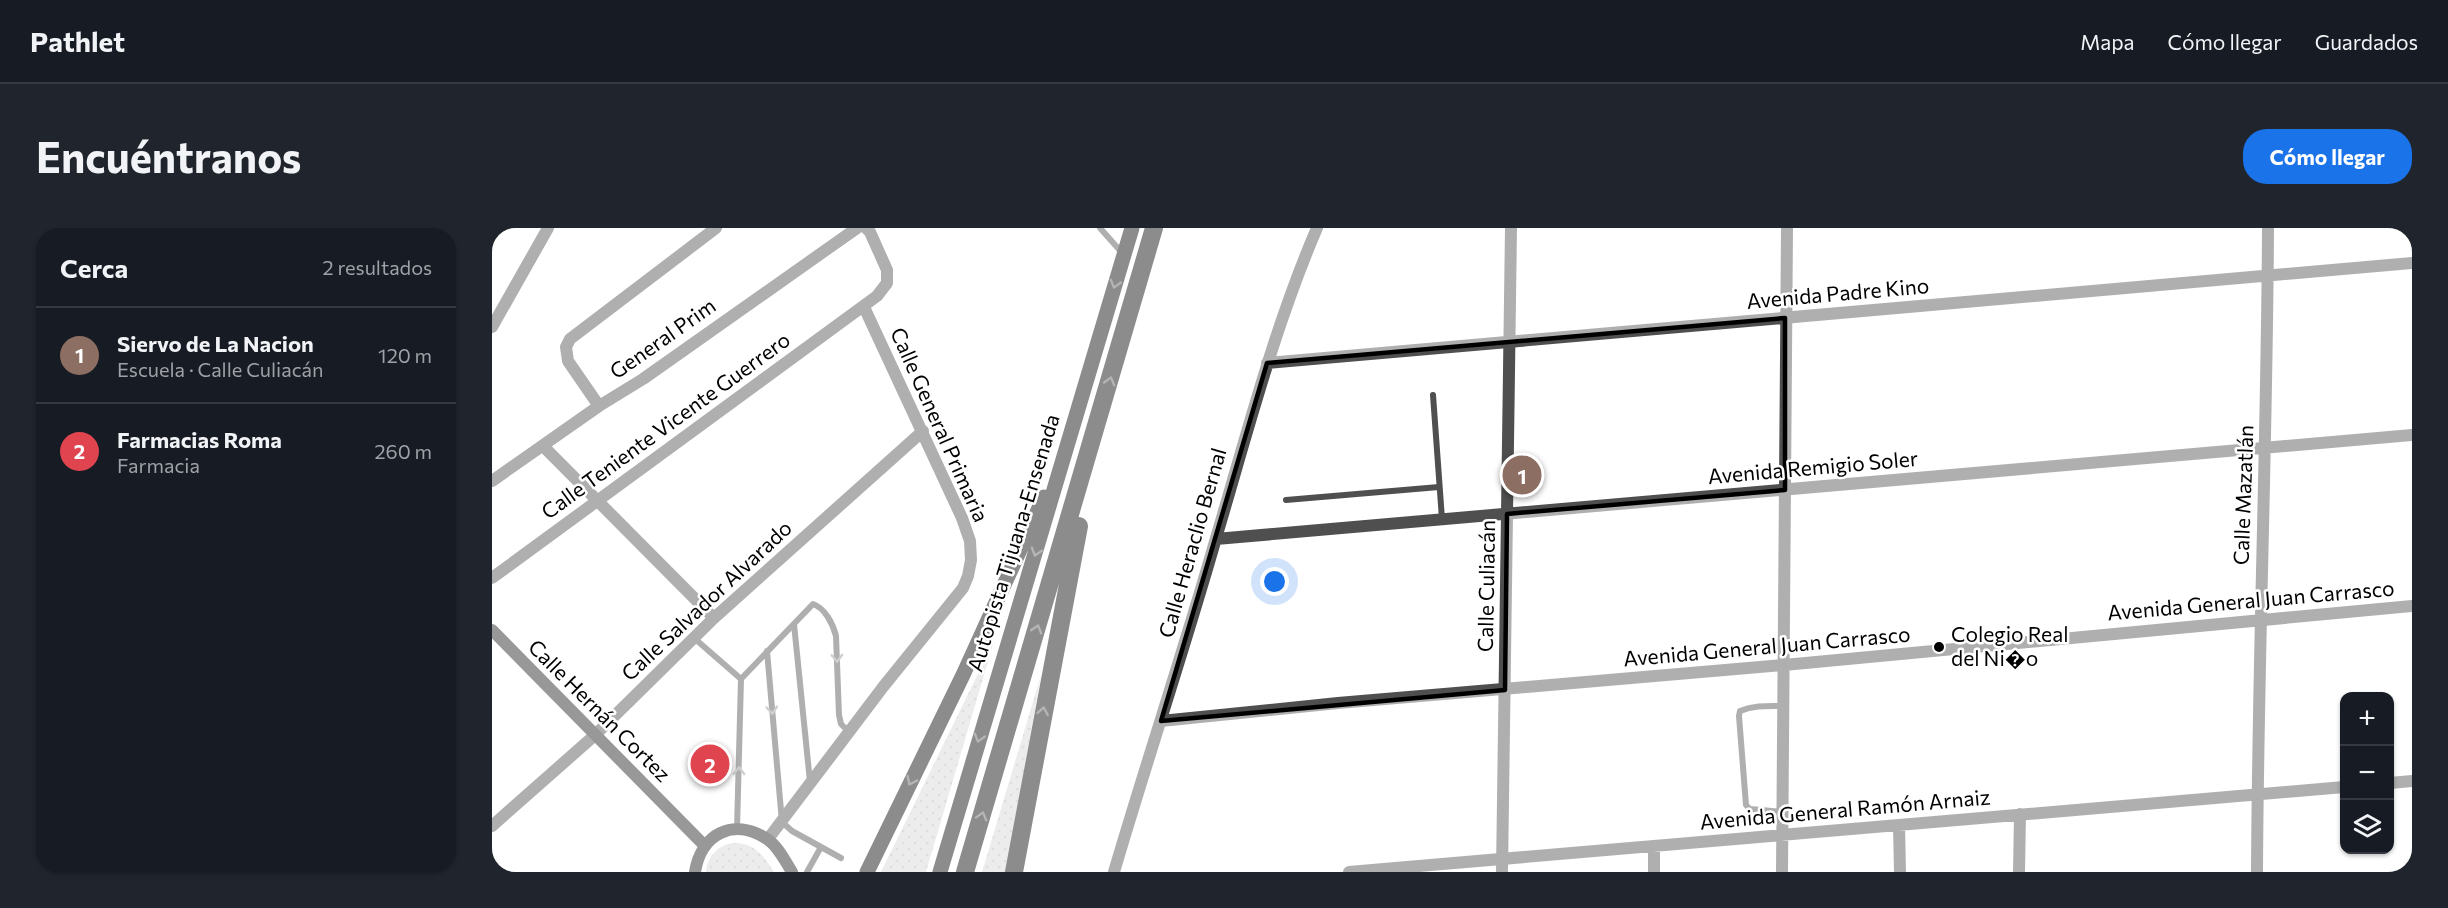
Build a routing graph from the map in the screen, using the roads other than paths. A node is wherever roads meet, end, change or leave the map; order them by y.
1 (548, 228) edge
2 (716, 228) edge
3 (857, 228) edge
4 (866, 228) edge
5 (1100, 228) edge
6 (1132, 228) edge
7 (1154, 228) edge
8 (1317, 228) edge
9 (1511, 228) edge
10 (1786, 228) edge
11 (2268, 228) edge
12 (1124, 255) junction
13 (2412, 263) edge
14 (2268, 275) junction
15 (864, 307) junction
16 (1785, 318) junction
17 (492, 327) edge
18 (1510, 342) junction
19 (1267, 363) junction
20 (1433, 395) dead end
21 (599, 406) junction
22 (1099, 421) junction
23 (923, 431) junction
24 (2412, 435) edge
25 (1069, 443) junction
26 (543, 446) junction
27 (2265, 447) junction
28 (492, 481) edge
29 (1439, 487) junction
30 (1785, 490) junction
31 (1286, 500) dead end
32 (595, 501) junction
33 (1507, 514) junction
34 (1442, 519) junction
35 (1216, 539) junction
36 (492, 578) edge
37 (2412, 606) edge
38 (714, 618) junction
39 (2259, 618) junction
40 (794, 624) junction
41 (492, 630) edge
42 (693, 638) junction
43 (767, 651) junction
44 (1784, 665) junction
45 (741, 679) junction
46 (1505, 690) junction
47 (1783, 706) junction
48 (1161, 721) junction
49 (849, 732) junction
50 (595, 735) junction
51 (2412, 781) edge
52 (811, 783) junction
53 (2394, 783) edge
54 (2340, 787) edge
55 (2257, 794) junction
56 (1782, 812) junction
57 (2020, 814) junction
58 (782, 822) junction
59 (1899, 825) junction
60 (492, 826) edge
61 (737, 829) junction
62 (1782, 835) junction
63 (768, 839) junction
64 (704, 845) junction
65 (1654, 846) junction
66 (821, 847) junction
67 (841, 858) dead end
68 (1502, 866) edge
69 (695, 872) edge
70 (792, 872) edge
71 (807, 872) edge
72 (867, 872) edge
73 (940, 872) edge
74 (965, 872) edge
75 (1014, 872) edge
76 (1114, 872) edge
77 (1349, 872) edge
78 (1654, 872) edge
79 (1782, 872) edge
80 (1900, 872) edge
81 (2019, 872) edge
82 (2257, 872) edge

1 - 17 street
2 - 21 street
3 - 21 street, General Prim
4 - 15 street
5 - 12 lane
6 - 12 main road, Autopista Tijuana-Ensenada
22 -> 7 highway
8 - 19 street, Calle Heraclio Bernal
9 - 18 street, Calle Culiacán
10 - 16 street
11 - 14 street, Calle Mazatlán
12 -> 25 main road, Autopista Tijuana-Ensenada
13 - 14 street, Avenida Padre Kino
14 - 16 street, Avenida Padre Kino
14 - 27 street, Calle Mazatlán
15 - 23 street, Calle General Primaria
15 - 32 street, Calle Teniente Vicente Guerrero
16 - 18 street, Avenida Padre Kino
16 - 30 street
18 - 19 street, Avenida Padre Kino
18 - 33 street, Calle Culiacán
19 - 35 street, Calle Heraclio Bernal
20 - 29 lane
21 - 26 street, General Prim
74 -> 22 highway
75 -> 22 highway
23 - 38 street, Calle Salvador Alvarado
23 - 49 street, Calle General Primaria
24 - 27 street, Avenida Remigio Soler
25 -> 72 main road
25 -> 73 main road, Autopista Tijuana-Ensenada
26 - 28 street, General Prim
26 - 32 street
27 - 30 street, Avenida Remigio Soler
27 - 39 street, Calle Mazatlán
29 - 31 lane
29 - 34 lane
30 - 33 street, Avenida Remigio Soler
30 - 44 street
32 - 36 street, Calle Teniente Vicente Guerrero
32 - 38 street
33 - 34 street, Avenida Remigio Soler
33 - 46 street, Calle Culiacán
34 - 35 street, Avenida Remigio Soler
35 - 48 street, Calle Heraclio Bernal
37 - 39 street, Avenida General Juan Carrasco
38 - 42 street, Calle Salvador Alvarado
39 - 44 street, Avenida General Juan Carrasco
39 - 55 street, Calle Mazatlán
40 - 43 lane
40 -> 49 lane
40 - 52 lane
41 - 50 main road, Calle Hernán Cortez
42 - 45 lane
42 - 50 street, Calle Salvador Alvarado
43 - 45 lane
43 -> 58 lane
44 - 46 street, Avenida General Juan Carrasco
44 - 47 street
61 -> 45 lane
46 - 48 street, Avenida General Juan Carrasco
46 - 68 street, Calle Culiacán
47 - 56 street
47 - 56 lane
48 - 76 street, Calle Heraclio Bernal
49 - 52 street, Calle General Primaria
50 - 60 street, Calle Salvador Alvarado
50 - 64 main road, Calle Hernán Cortez
51 - 53 street
52 - 58 street, Calle General Primaria
54 - 55 street, Avenida General Ramón Arnaiz
55 - 57 street, Avenida General Ramón Arnaiz
55 - 82 street, Calle Mazatlán
56 - 62 street
57 - 59 street, Avenida General Ramón Arnaiz
57 - 81 street
58 - 63 street, Calle General Primaria
58 - 66 lane
59 - 62 street, Avenida General Ramón Arnaiz
59 - 80 street
61 - 63 main road
61 - 64 main road
62 - 65 street, Avenida General Ramón Arnaiz
62 - 79 street
63 - 70 main road
64 - 69 main road
65 - 68 street, Avenida General Ramón Arnaiz
65 - 78 street
66 - 67 lane
66 - 71 lane
68 - 77 street, Avenida General Ramón Arnaiz

